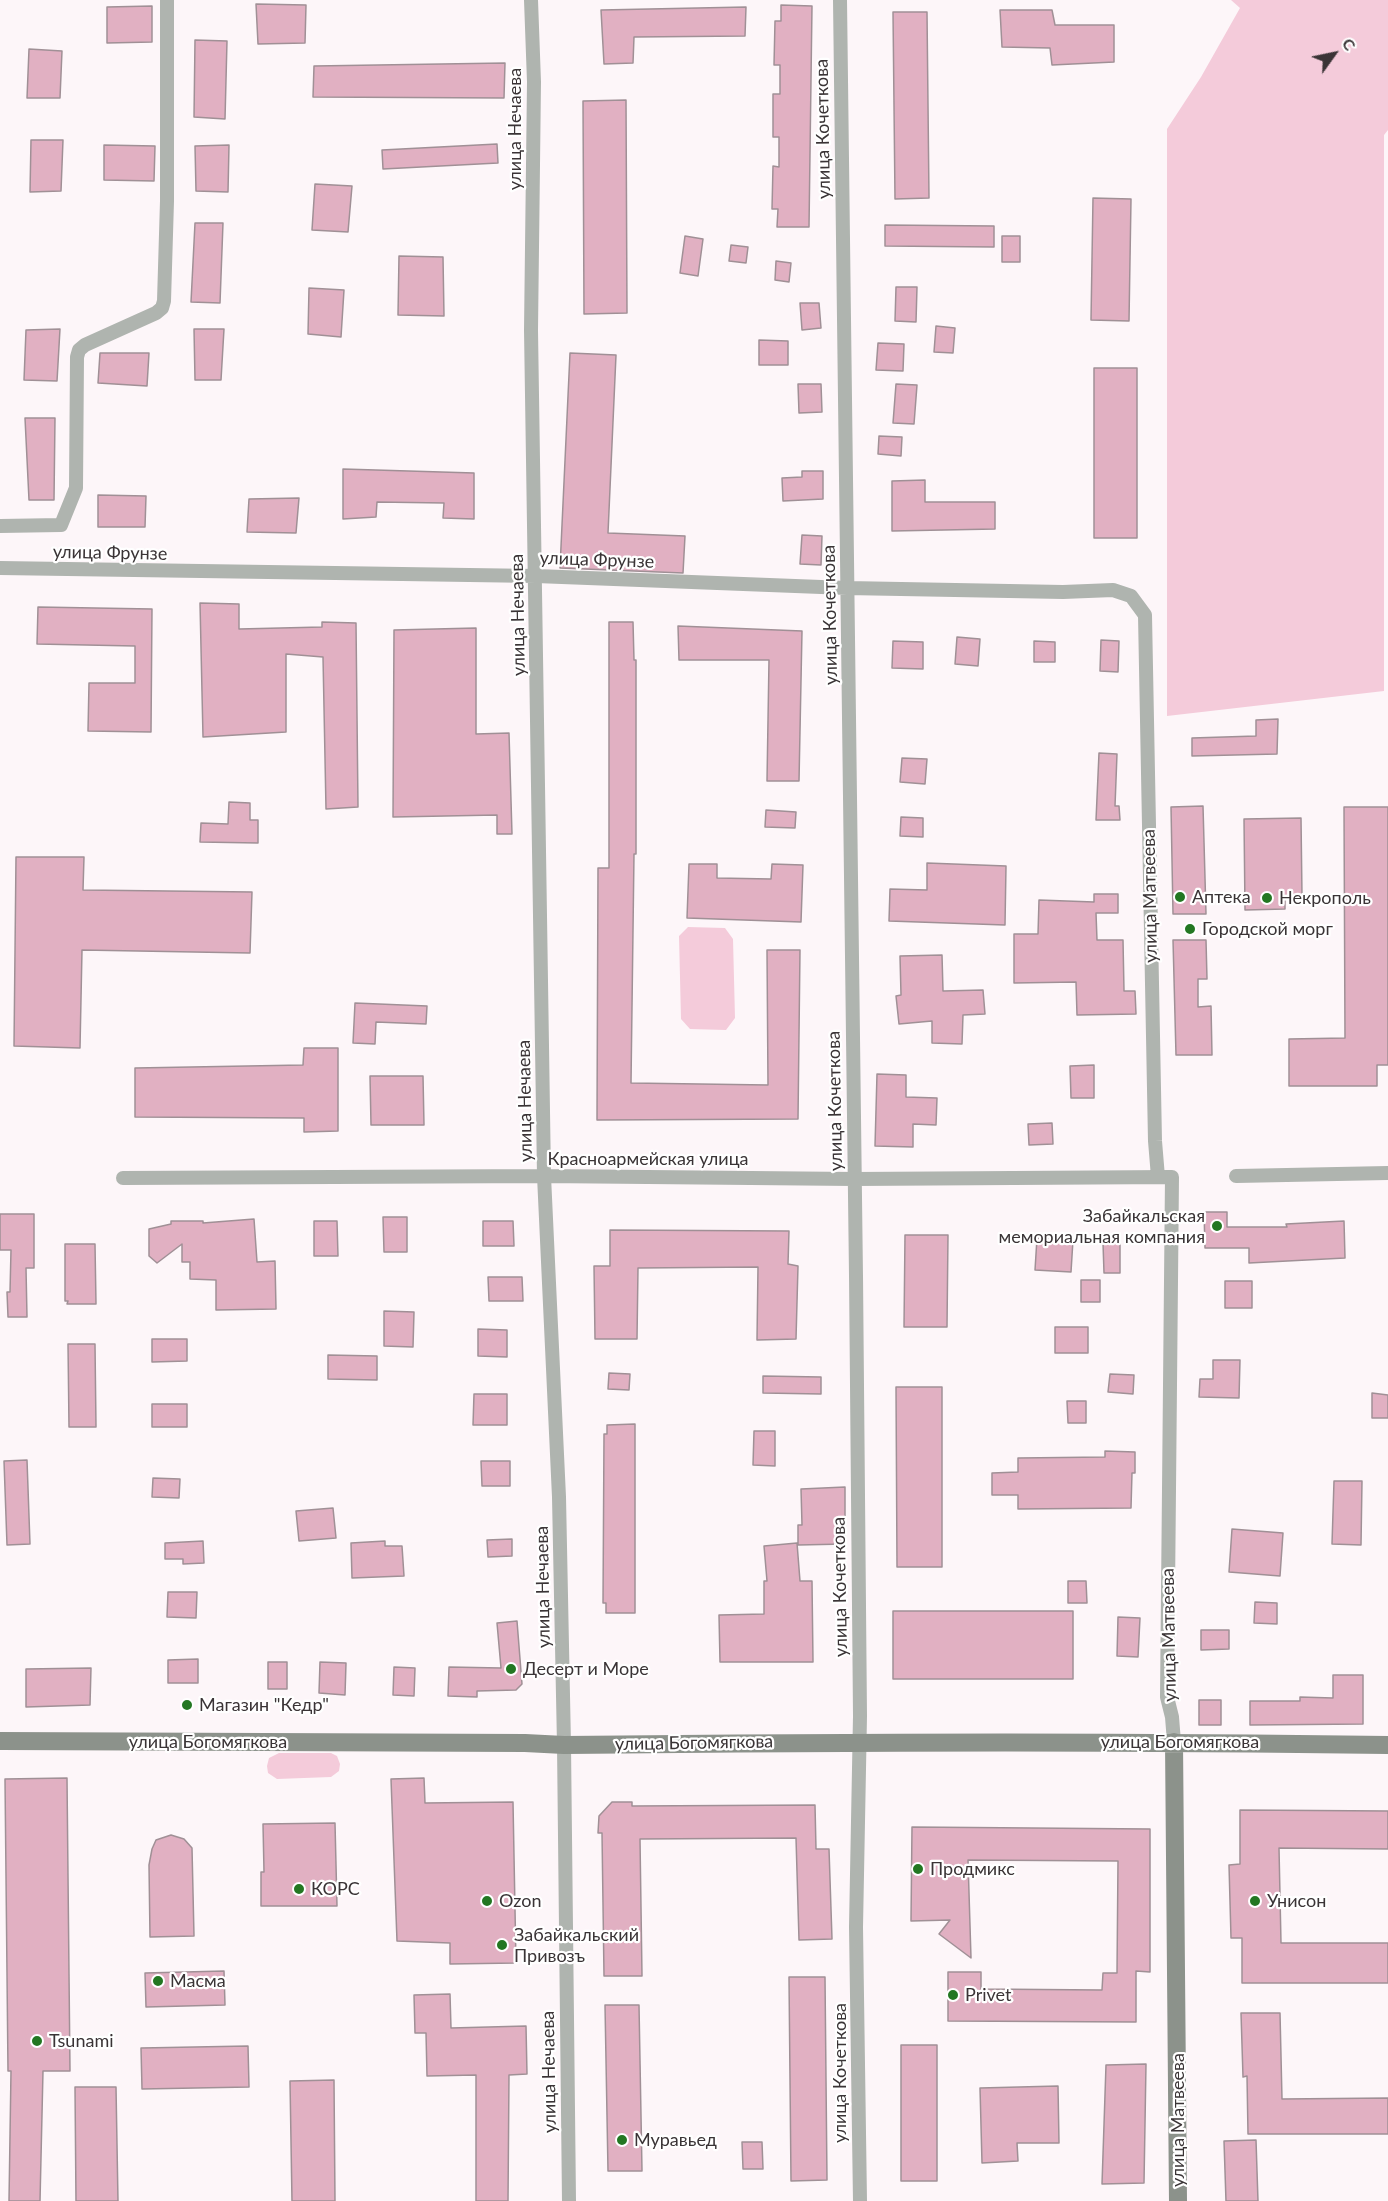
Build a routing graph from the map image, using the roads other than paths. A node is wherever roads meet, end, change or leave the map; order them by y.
1 (167, 0) edge
2 (531, 0) edge
3 (840, 0) edge
4 (0, 526) edge
5 (0, 568) edge
6 (536, 576) junction
7 (847, 588) junction
8 (1145, 615) joint
9 (1388, 1173) edge
10 (544, 1176) junction
11 (1172, 1176) joint
12 (1236, 1176) dead end
13 (1158, 1177) junction
14 (123, 1178) dead end
15 (854, 1179) junction
16 (0, 1742) edge
17 (859, 1742) junction
18 (1174, 1742) junction
19 (564, 1745) junction
20 (1388, 1745) edge
21 (569, 2201) edge
22 (860, 2201) edge
23 (1178, 2201) edge

1 - 4 street
2 - 6 street, улица Нечаева
3 - 7 street, улица Кочеткова
5 - 6 street, улица Фрунзе
6 - 7 street, улица Фрунзе
6 - 10 street, улица Нечаева
7 - 8 street, улица Фрунзе
7 - 15 street, улица Кочеткова
8 - 13 street, улица Матвеева
9 - 12 street
10 - 14 street, Красноармейская улица
10 - 15 street, Красноармейская улица
10 - 19 street, улица Нечаева
11 - 13 street, Красноармейская улица
11 - 18 street, улица Матвеева
13 - 15 street, Красноармейская улица
15 - 17 street, улица Кочеткова
16 - 19 street, улица Богомягкова
17 - 18 street, улица Богомягкова
17 - 19 street, улица Богомягкова
17 - 22 street, улица Кочеткова
18 - 20 street, улица Богомягкова
18 - 23 street, улица Матвеева
19 - 21 street, улица Нечаева

